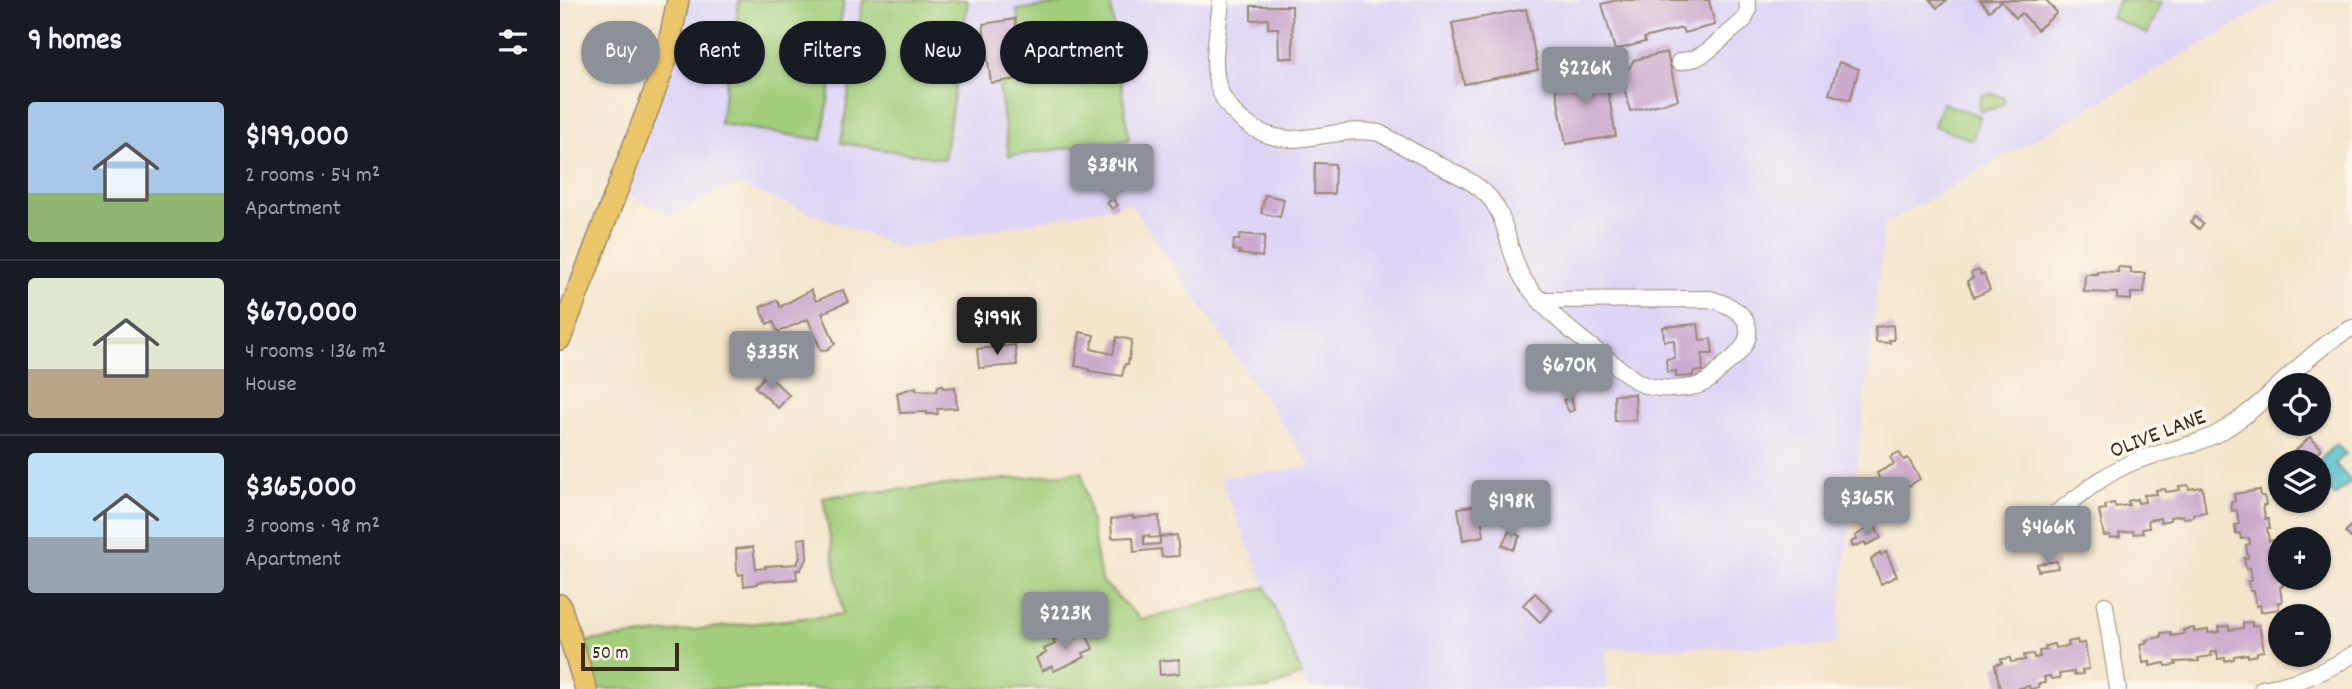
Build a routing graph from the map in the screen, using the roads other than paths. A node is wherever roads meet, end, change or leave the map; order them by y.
1 (678, 0) edge
2 (1221, 0) edge
3 (1747, 0) edge
4 (1679, 62) dead end
5 (1541, 300) junction
6 (565, 312) edge
7 (2352, 328) edge
8 (560, 339) edge
9 (2041, 521) dead end
10 (560, 605) edge
11 (2105, 605) dead end
12 (2352, 655) edge
13 (586, 689) edge
14 (2118, 689) edge
15 (2262, 689) edge

1 - 6 main road
2 - 5 street
3 - 4 street
5 - 5 street
6 - 8 main road
7 - 9 street, OLIVE LANE
10 - 13 main road
11 - 14 street
12 - 15 street

